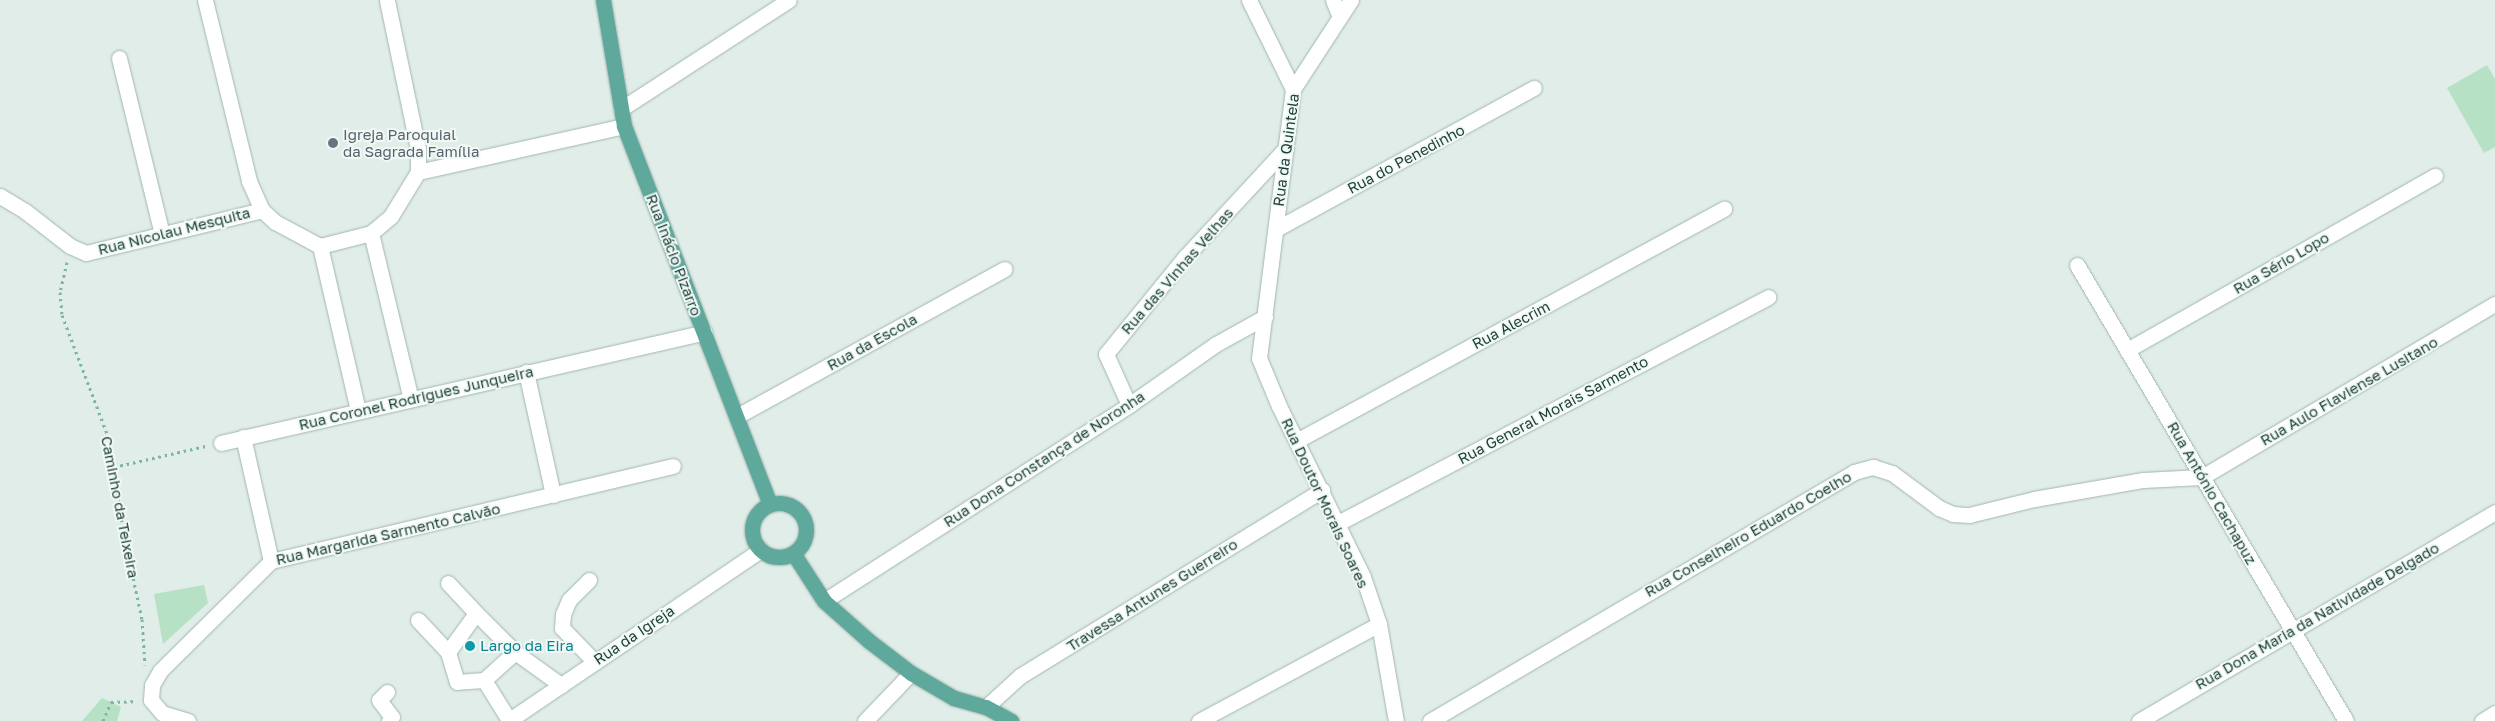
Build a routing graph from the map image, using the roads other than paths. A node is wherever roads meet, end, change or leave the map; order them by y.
1 (205, 0) edge
2 (388, 0) edge
3 (603, 0) edge
4 (789, 0) edge
5 (1249, 0) edge
6 (1333, 0) edge
7 (1351, 0) edge
8 (1340, 17) junction
9 (119, 58) dead end
10 (1534, 88) dead end
11 (1293, 89) junction
12 (621, 109) junction
13 (624, 126) junction
14 (1286, 148) junction
15 (418, 172) junction
16 (2435, 176) dead end
17 (0, 196) edge
18 (1724, 209) dead end
19 (262, 210) junction
20 (1276, 229) junction
21 (371, 233) junction
22 (162, 234) junction
23 (320, 246) junction
24 (2077, 265) dead end
25 (1005, 269) dead end
26 (1768, 297) dead end
27 (2495, 304) edge
28 (1265, 317) junction
29 (704, 332) junction
30 (2128, 350) junction
31 (526, 372) junction
32 (411, 399) junction
33 (1129, 404) junction
34 (358, 411) junction
35 (738, 416) junction
36 (243, 438) junction
37 (1298, 440) junction
38 (221, 443) road end
39 (673, 466) dead end
40 (2202, 477) junction
41 (1322, 490) junction
42 (553, 495) junction
43 (770, 504) junction
44 (2495, 512) edge
45 (1338, 523) junction
46 (761, 550) junction
47 (793, 553) junction
48 (271, 560) junction
49 (589, 580) dead end
50 (448, 583) dead end
51 (824, 601) junction
52 (476, 613) junction
53 (418, 620) dead end
54 (1378, 624) junction
55 (2293, 630) junction
56 (448, 652) junction
57 (515, 652) junction
58 (595, 662) junction
59 (911, 673) junction
60 (484, 680) junction
61 (561, 685) junction
62 (387, 692) dead end
63 (986, 707) junction
64 (2495, 714) edge
65 (1394, 720) edge
66 (188, 721) edge
67 (389, 721) edge
68 (508, 721) edge
69 (865, 721) edge
70 (1011, 721) edge
71 (1199, 721) edge
72 (1430, 721) edge
73 (2139, 721) edge
74 (2346, 721) edge
75 (2482, 721) edge

1 - 19 street
2 - 15 street
3 - 12 main road, Rua Inácio Pizarro
4 - 12 street
5 - 11 street
6 - 8 street
7 - 8 street, Rua da Quintela
8 - 11 street, Rua da Quintela
9 - 22 street
10 - 20 street, Rua do Penedinho
11 - 14 street, Rua da Quintela
12 - 13 main road, Rua Inácio Pizarro
13 - 15 street
13 - 29 main road, Rua Inácio Pizarro
14 - 20 street, Rua da Quintela
14 - 33 street, Rua das Vinhas Velhas
15 - 21 street
16 - 30 street, Rua Sério Lopo
17 - 22 street, Rua Nicolau Mesquita
18 - 37 street, Rua Alecrim
19 - 22 street, Rua Nicolau Mesquita
19 - 23 street
20 - 28 street, Rua da Quintela
21 - 23 street
21 - 32 street
23 - 34 street
24 - 30 street, Rua António Cachapuz
25 - 35 street, Rua da Escola
26 - 45 street, Rua General Morais Sarmento
27 - 40 street, Rua Aulo Flaviense Lusitano
28 - 33 street, Rua Dona Constança de Noronha
28 - 37 street, Rua Doutor Morais Soares
29 - 31 street, Rua Coronel Rodrigues Junqueira
29 - 35 main road, Rua Inácio Pizarro
30 - 40 street, Rua António Cachapuz
31 - 32 street, Rua Coronel Rodrigues Junqueira
31 - 42 street
32 - 34 street, Rua Coronel Rodrigues Junqueira
33 - 51 street, Rua Dona Constança de Noronha
34 - 36 street, Rua Coronel Rodrigues Junqueira
35 - 43 main road, Rua Inácio Pizarro
36 - 38 street, Rua Coronel Rodrigues Junqueira
36 - 48 street
37 - 41 street, Rua Doutor Morais Soares
39 - 42 street, Rua Margarida Sarmento Calvão
40 - 55 street, Rua António Cachapuz
40 - 72 street, Rua Conselheiro Eduardo Coelho
41 - 45 street, Rua Doutor Morais Soares
41 - 63 street, Travessa Antunes Guerreiro
42 - 48 street, Rua Margarida Sarmento Calvão
43 - 46 main road
43 - 47 main road
44 - 55 street, Rua Dona Maria da Natividade Delgado
45 - 54 street, Rua Doutor Morais Soares
46 - 47 main road
46 - 58 street, Rua da Igreja
47 - 51 main road
48 - 66 street, Rua Margarida Sarmento Calvão
49 - 58 street
50 - 52 street
51 - 59 main road
52 - 56 street
52 - 57 street
53 - 56 street
54 - 65 street, Rua Doutor Morais Soares
54 - 71 street
55 - 73 street, Rua Dona Maria da Natividade Delgado
55 - 74 street, Rua António Cachapuz
56 - 60 street
57 - 60 street
57 - 61 street
58 - 61 street, Rua da Igreja
59 - 63 main road
59 - 69 street
60 - 68 street
61 - 68 street, Rua da Igreja
62 - 67 street
63 - 70 main road
64 - 75 street

